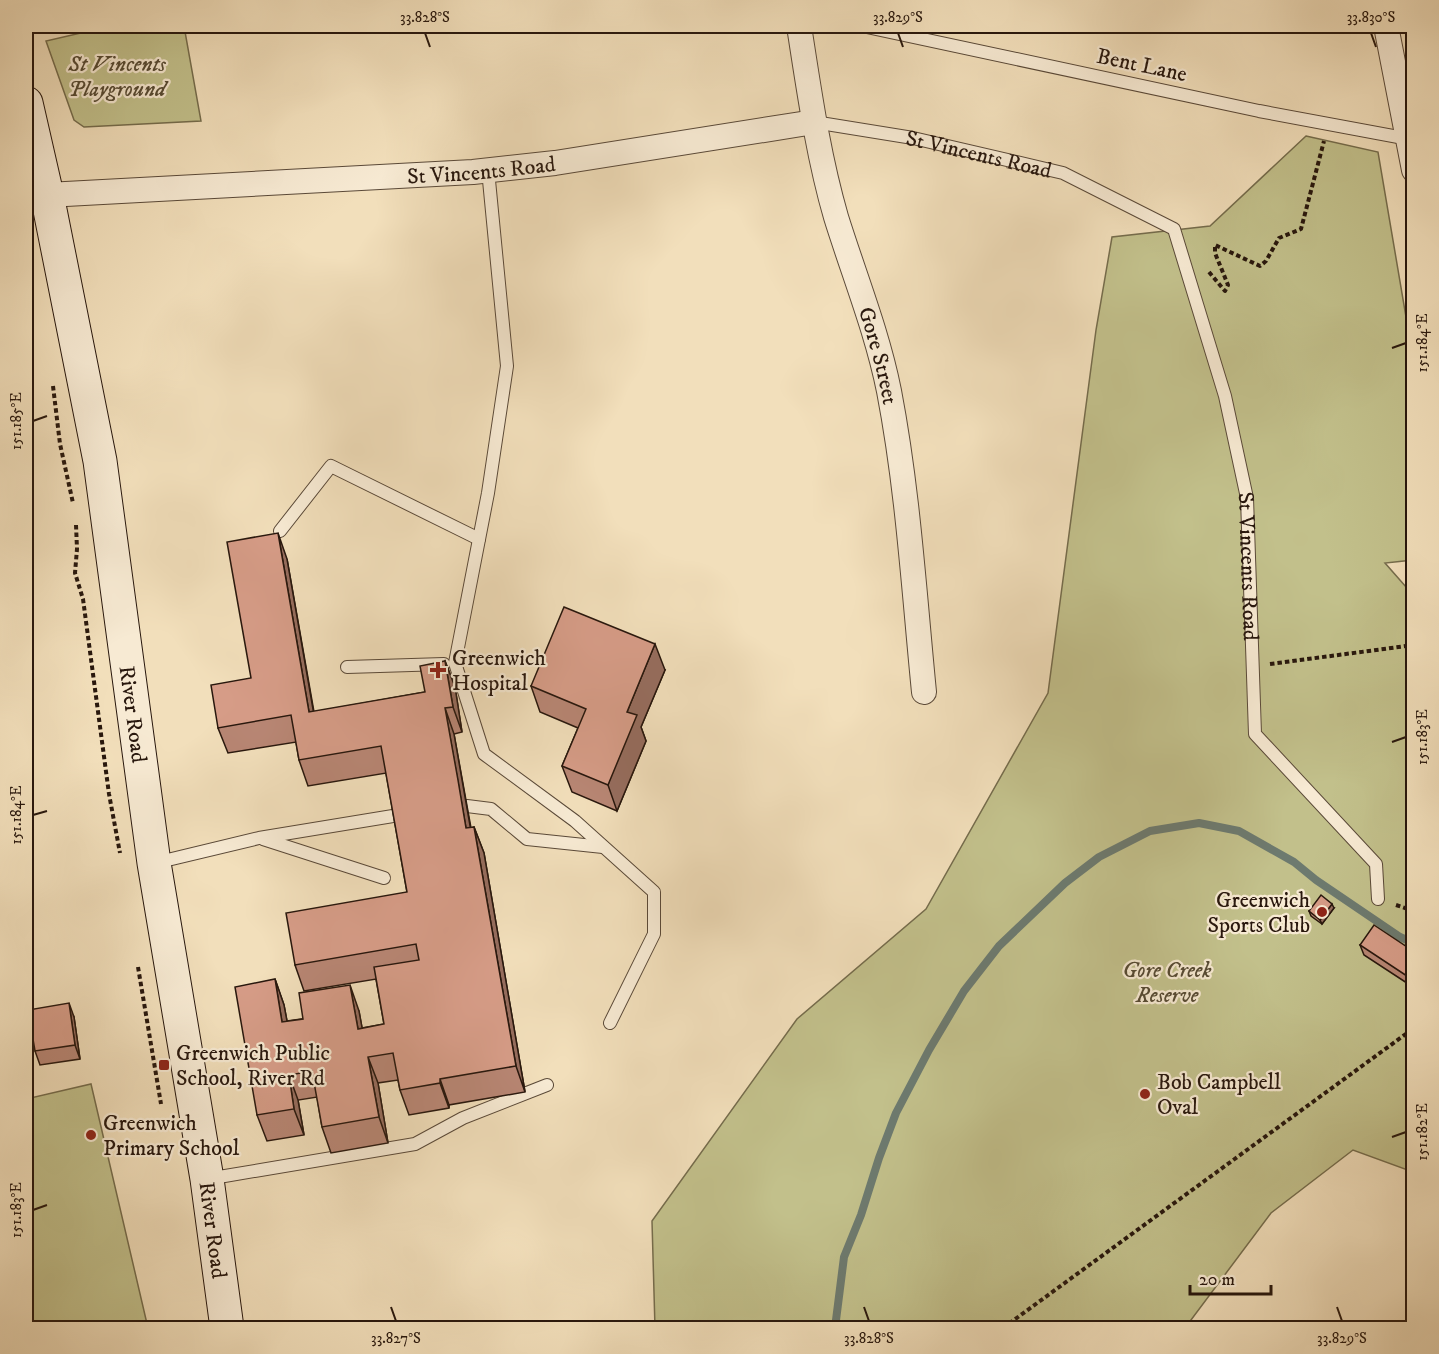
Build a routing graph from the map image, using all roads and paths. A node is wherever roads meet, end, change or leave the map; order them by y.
1 (799, 26) edge
2 (862, 26) edge
3 (1386, 26) edge
4 (27, 113) edge
5 (814, 122) junction
6 (1328, 125) junction
7 (1411, 139) edge
8 (1413, 170) edge
9 (488, 171) junction
10 (47, 195) junction
11 (1208, 271) dead end
12 (280, 531) edge
13 (478, 539) junction
14 (1413, 645) edge
15 (454, 663) junction
16 (1254, 666) junction
17 (347, 667) dead end
18 (924, 692) dead end
19 (467, 806) dead end
20 (399, 815) edge
21 (259, 838) junction
22 (603, 847) junction
23 (154, 863) junction
24 (384, 878) dead end
25 (1378, 899) dead end
26 (610, 1023) dead end
27 (1410, 1031) dead end
28 (547, 1085) dead end
29 (207, 1179) junction
30 (227, 1329) edge
31 (1003, 1329) edge

1 - 5 street, Gore Street
2 - 6 lane, Bent Lane
3 - 7 street
4 - 10 main road, River Road
5 - 9 street, St Vincents Road
5 - 16 lane, St Vincents Road
5 - 18 street, Gore Street
6 - 7 lane, Bent Lane
6 - 11 path
7 - 8 street
9 - 10 street, St Vincents Road
9 - 13 lane
10 - 23 main road, River Road
12 - 13 lane
13 - 15 lane
14 - 16 path
15 - 17 lane
15 - 22 lane
16 - 25 lane, St Vincents Road
19 - 22 lane
20 - 21 lane
21 - 23 lane
21 - 24 lane
22 - 26 lane
23 - 29 main road, River Road
27 - 31 path
28 - 29 lane
29 - 30 main road, River Road

